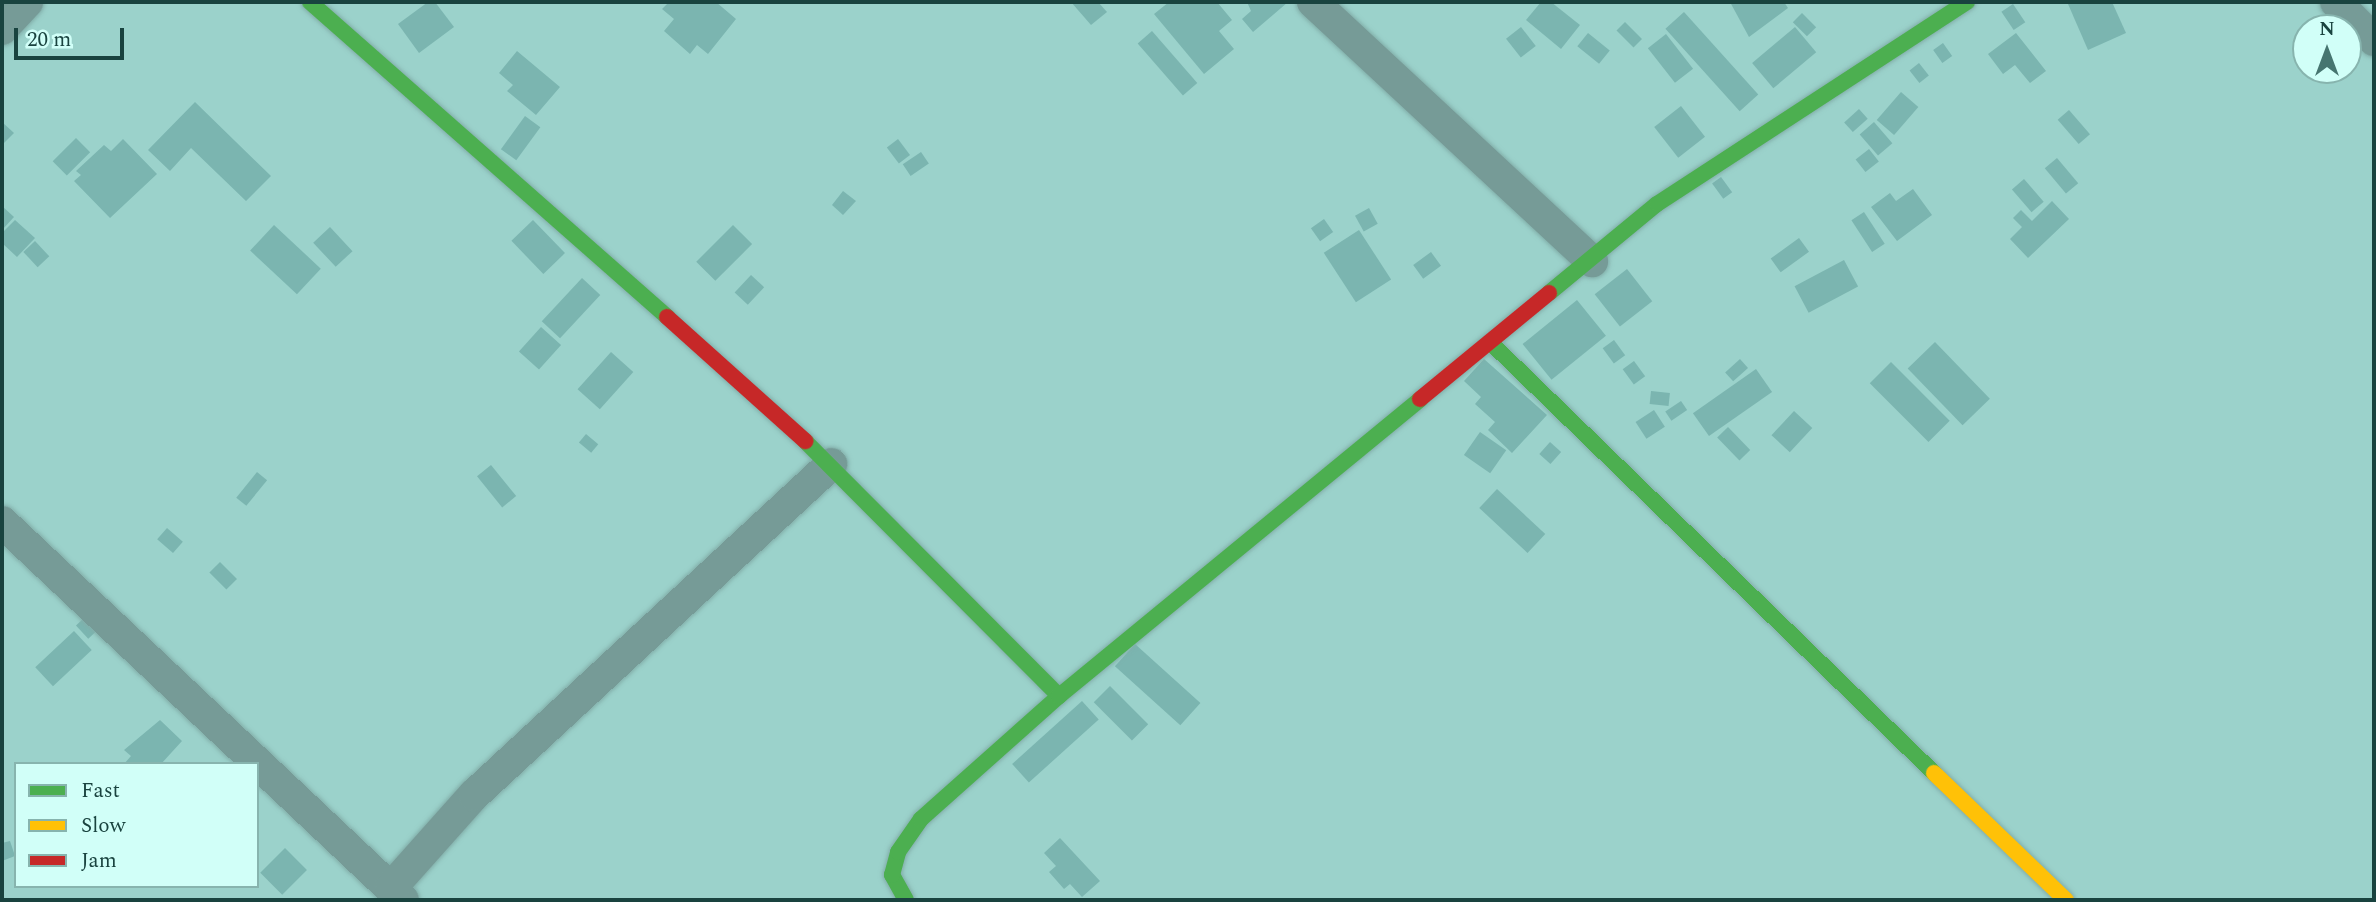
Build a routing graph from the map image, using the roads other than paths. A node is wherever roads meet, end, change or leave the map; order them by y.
1 (27, 2) edge
2 (310, 2) edge
3 (1313, 2) edge
4 (1967, 2) edge
5 (2336, 2) edge
6 (2, 29) edge
7 (2374, 40) edge
8 (1592, 261) junction
9 (1492, 344) junction
10 (831, 464) junction
11 (2, 522) edge
12 (1059, 696) junction
13 (257, 762) edge
14 (259, 764) edge
15 (397, 894) edge
16 (906, 900) edge
17 (2066, 900) edge

1 - 6 street
2 - 10 street
3 - 8 street
4 - 8 street
5 - 7 street
8 - 9 street
9 - 12 street
9 - 17 street
10 - 12 street
10 - 15 street
11 - 13 street
12 - 16 street
14 - 15 street

